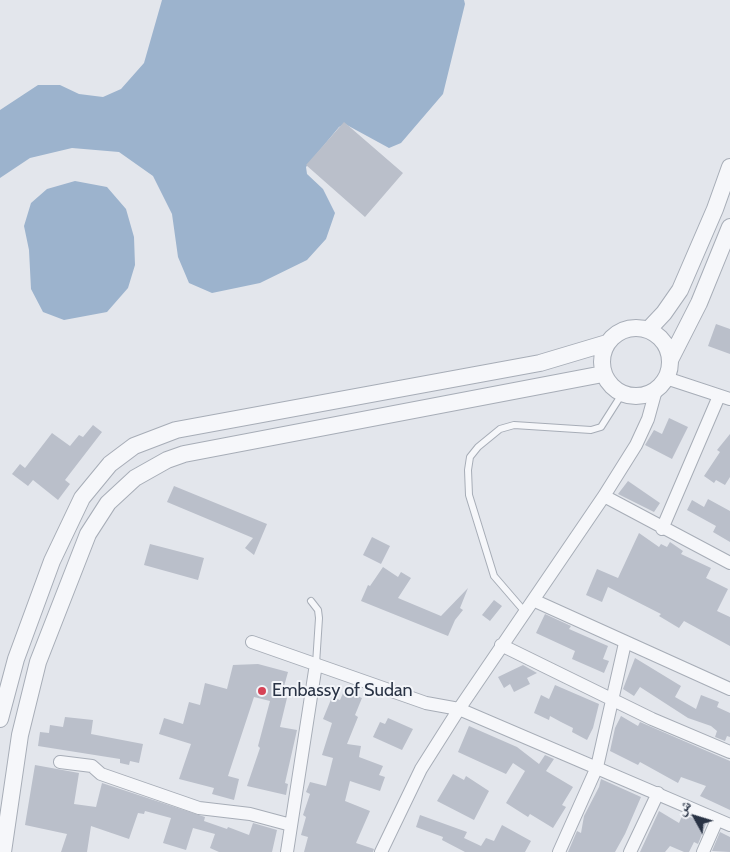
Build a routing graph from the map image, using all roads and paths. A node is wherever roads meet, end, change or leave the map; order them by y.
1 (730, 166) edge
2 (730, 227) edge
3 (648, 330) junction
4 (607, 344) junction
5 (670, 360) junction
6 (603, 374) junction
7 (661, 384) junction
8 (622, 394) junction
9 (725, 397) edge
10 (604, 496) junction
11 (662, 529) junction
12 (730, 563) edge
13 (533, 600) junction
14 (311, 601) dead end
15 (524, 612) junction
16 (252, 642) dead end
17 (625, 643) junction
18 (501, 646) junction
19 (316, 664) junction
20 (730, 689) edge
21 (613, 700) junction
22 (459, 709) junction
23 (0, 719) edge
24 (730, 752) edge
25 (60, 762) dead end
26 (597, 767) junction
27 (658, 793) junction
28 (718, 820) junction
29 (291, 825) junction
30 (730, 825) edge
31 (3, 852) edge
32 (287, 852) edge
33 (381, 852) edge
34 (558, 852) edge
35 (630, 852) edge
36 (703, 852) edge

1 - 3 street
2 - 5 street
3 - 4 street
3 - 5 street
4 - 6 street
4 - 23 street
5 - 7 street
6 - 8 street
6 - 31 street
7 - 8 street
7 - 9 street
7 - 10 street
8 - 15 lane
9 - 11 street
10 - 11 street
10 - 13 street
11 - 12 street
13 - 15 street
13 - 17 street
14 - 19 lane
15 - 18 street
16 - 19 street
17 - 20 street
17 - 21 street
18 - 21 street
18 - 22 street
19 - 22 street
19 - 29 street
21 - 24 street
21 - 26 street
22 - 26 street
22 - 33 street
25 - 29 street
26 - 27 street
26 - 34 street
27 - 28 street
27 - 35 street
28 - 30 street
28 - 36 street
29 - 32 street

